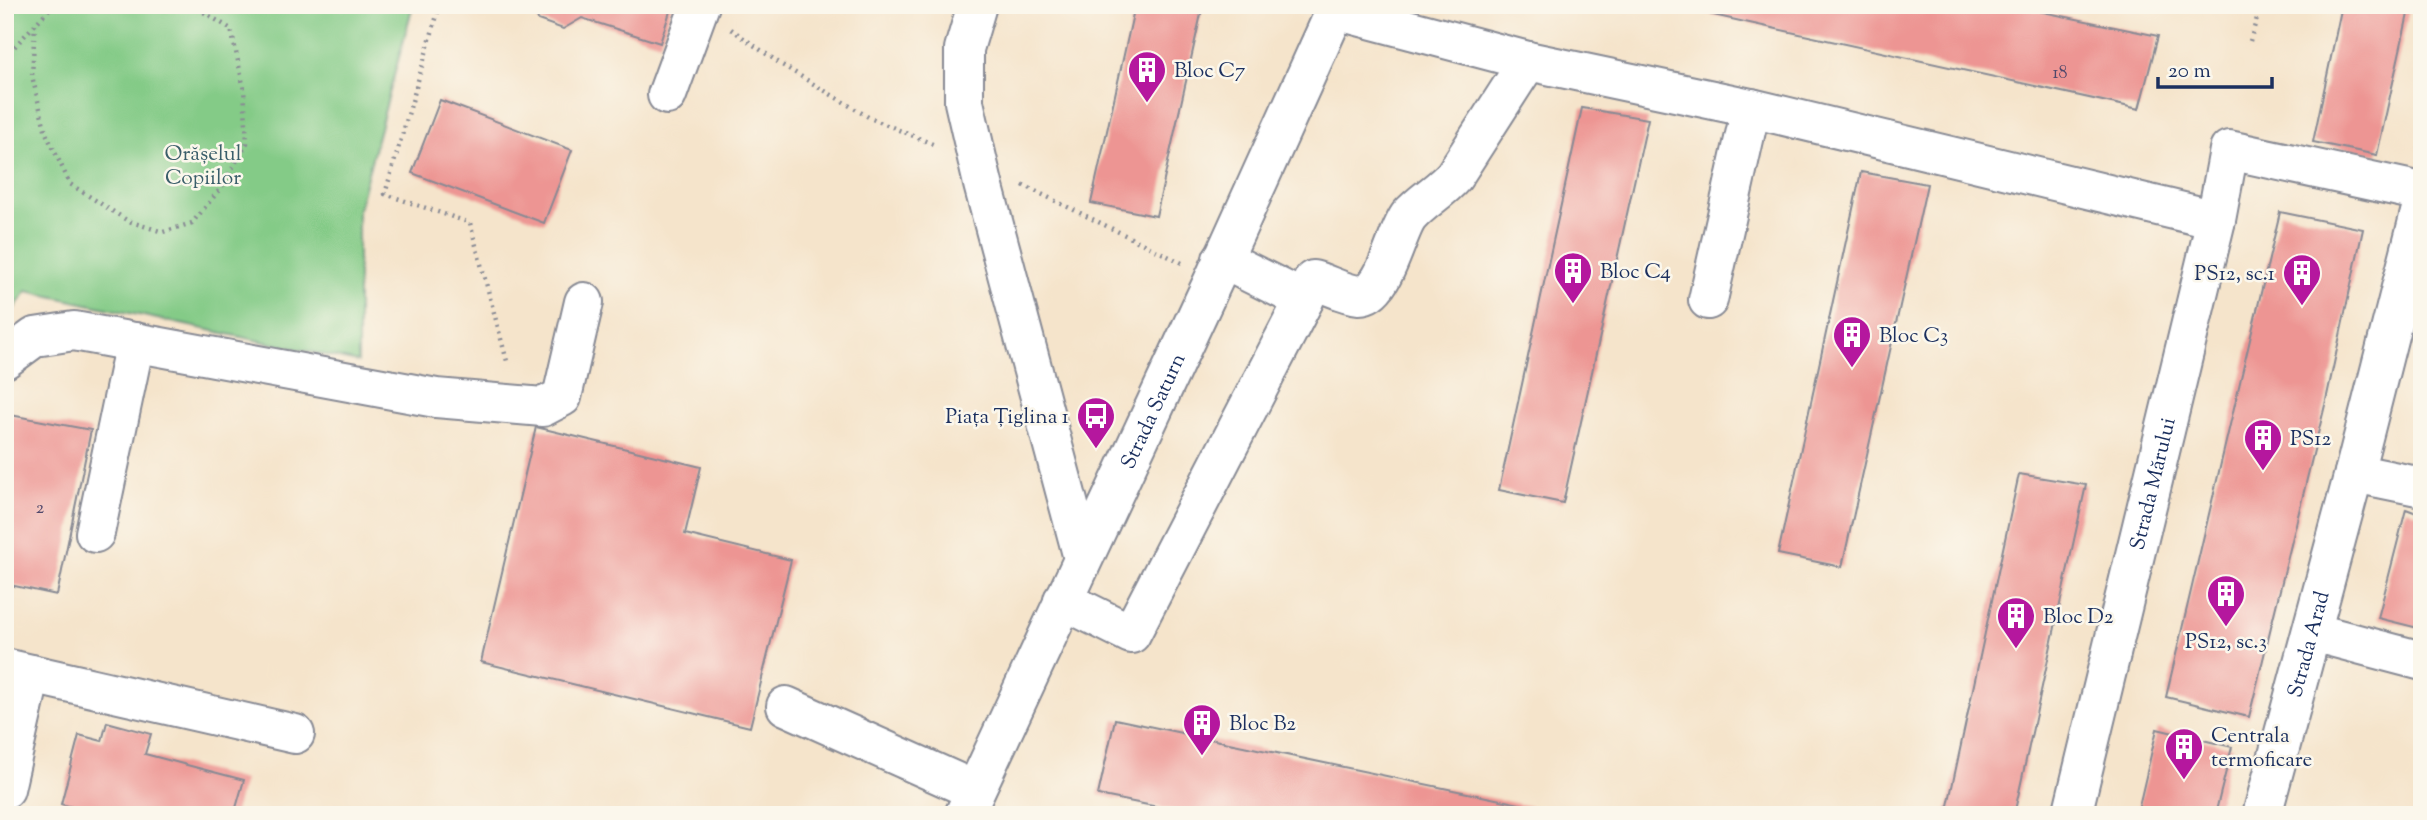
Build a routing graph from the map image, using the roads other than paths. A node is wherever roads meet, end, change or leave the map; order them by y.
1 (700, 5) edge
2 (977, 5) edge
3 (1337, 8) edge
4 (1528, 61) junction
5 (667, 95) dead end
6 (1751, 108) junction
7 (2422, 192) edge
8 (2422, 205) edge
9 (2216, 220) junction
10 (1222, 259) junction
11 (1304, 300) junction
12 (1708, 300) dead end
13 (584, 302) dead end
14 (135, 342) junction
15 (5, 359) edge
16 (2354, 474) junction
17 (2422, 487) edge
18 (95, 533) dead end
19 (1083, 558) junction
20 (1063, 600) junction
21 (2312, 632) junction
22 (2422, 661) edge
23 (18, 671) edge
24 (786, 706) dead end
25 (295, 734) dead end
26 (5, 789) edge
27 (969, 802) edge
28 (2072, 815) edge
29 (2262, 815) edge

1 - 5 street
2 - 19 street
3 - 4 street
3 - 10 street, Strada Saturn
4 - 6 street
4 - 11 street
6 - 9 street
6 - 12 street
7 - 9 street, Strada Mărului
8 - 16 street, Strada Arad
9 - 28 street, Strada Mărului
10 - 11 street
10 - 19 street, Strada Saturn
11 - 20 street
13 - 14 street
14 - 15 street
14 - 18 street
16 - 17 street
16 - 21 street, Strada Arad
19 - 20 street, Strada Saturn
20 - 27 street, Strada Saturn
21 - 22 street
21 - 29 street, Strada Arad
23 - 25 street
23 - 26 street
24 - 27 street

